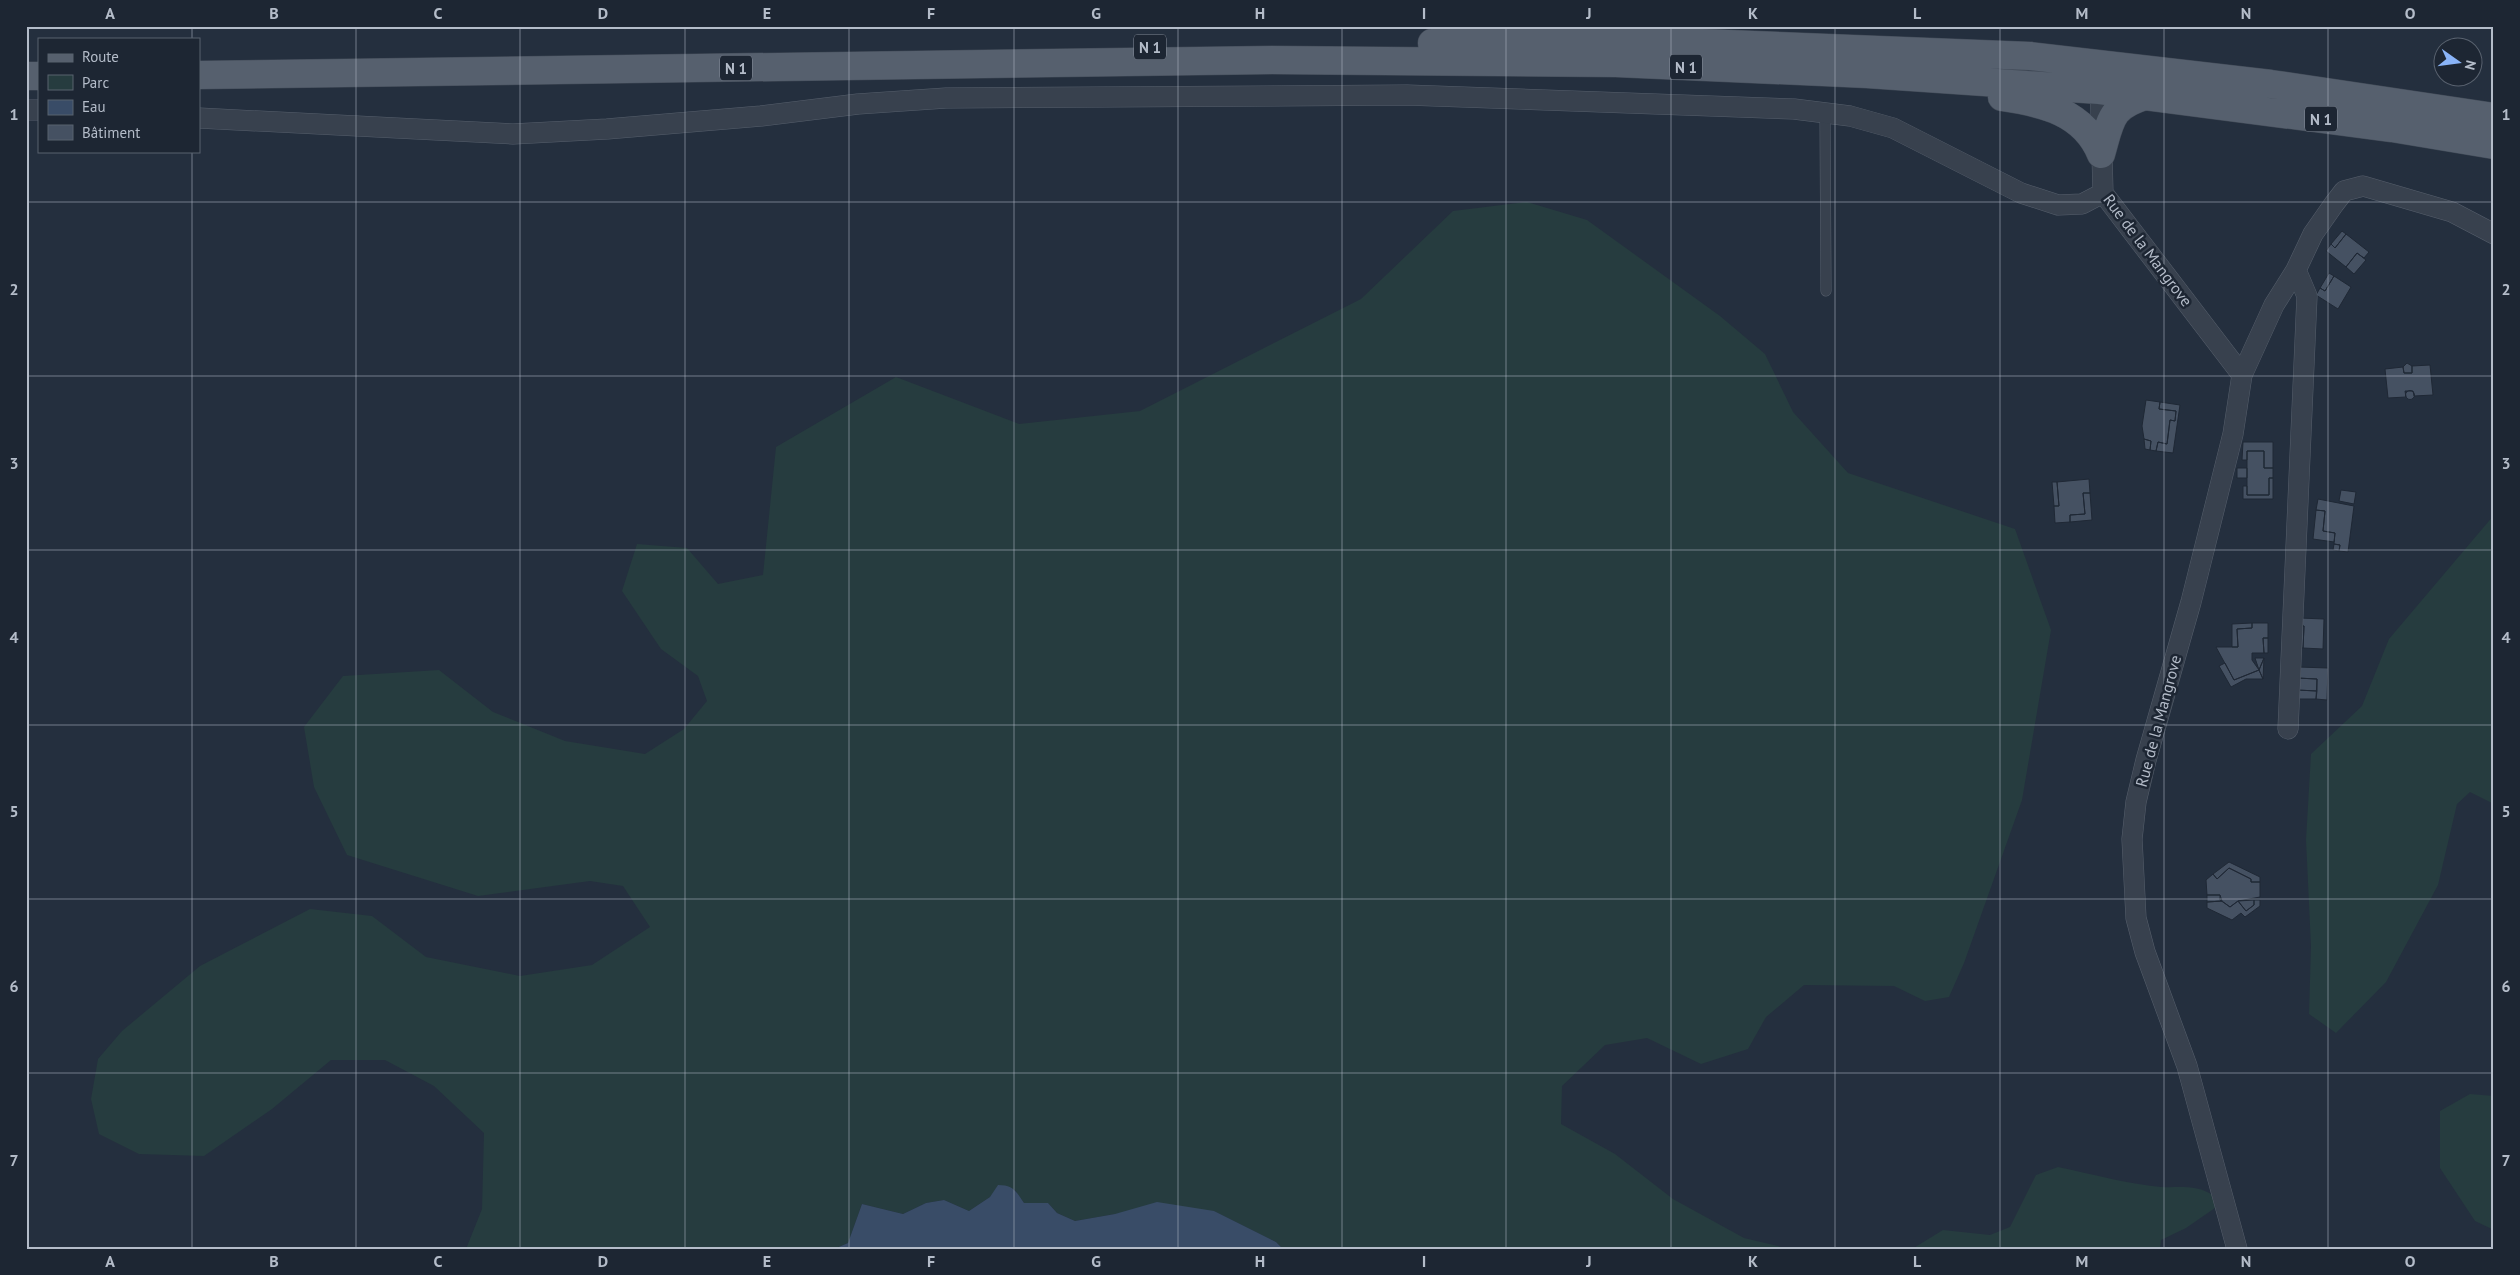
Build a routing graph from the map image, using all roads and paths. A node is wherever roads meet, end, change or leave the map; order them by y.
1 (200, 58) edge
2 (2101, 63) junction
3 (1867, 74) junction
4 (200, 75) edge
5 (2148, 95) junction
6 (2099, 100) junction
7 (1826, 113) junction
8 (2494, 117) edge
9 (200, 118) edge
10 (2494, 145) edge
11 (2101, 154) junction
12 (2103, 193) junction
13 (2494, 234) edge
14 (2296, 270) junction
15 (1826, 291) dead end
16 (2242, 375) junction
17 (2288, 729) dead end
18 (2237, 1249) edge

1 - 2 main road, N 1
2 - 6 street, Rue de la Mangrove
2 - 8 main road, N 1
3 - 4 main road, N 1
3 - 6 main road, N 1
3 - 11 main road
5 - 6 main road, N 1
5 - 10 main road, N 1
5 - 11 main road
6 - 11 street, Rue de la Mangrove
7 - 9 street
7 - 12 street
7 - 15 lane
11 - 12 street, Rue de la Mangrove
12 - 16 street, Rue de la Mangrove
13 - 14 street, Rue de la Mangrove
14 - 16 street, Rue de la Mangrove
14 - 17 street
16 - 18 street, Rue de la Mangrove

